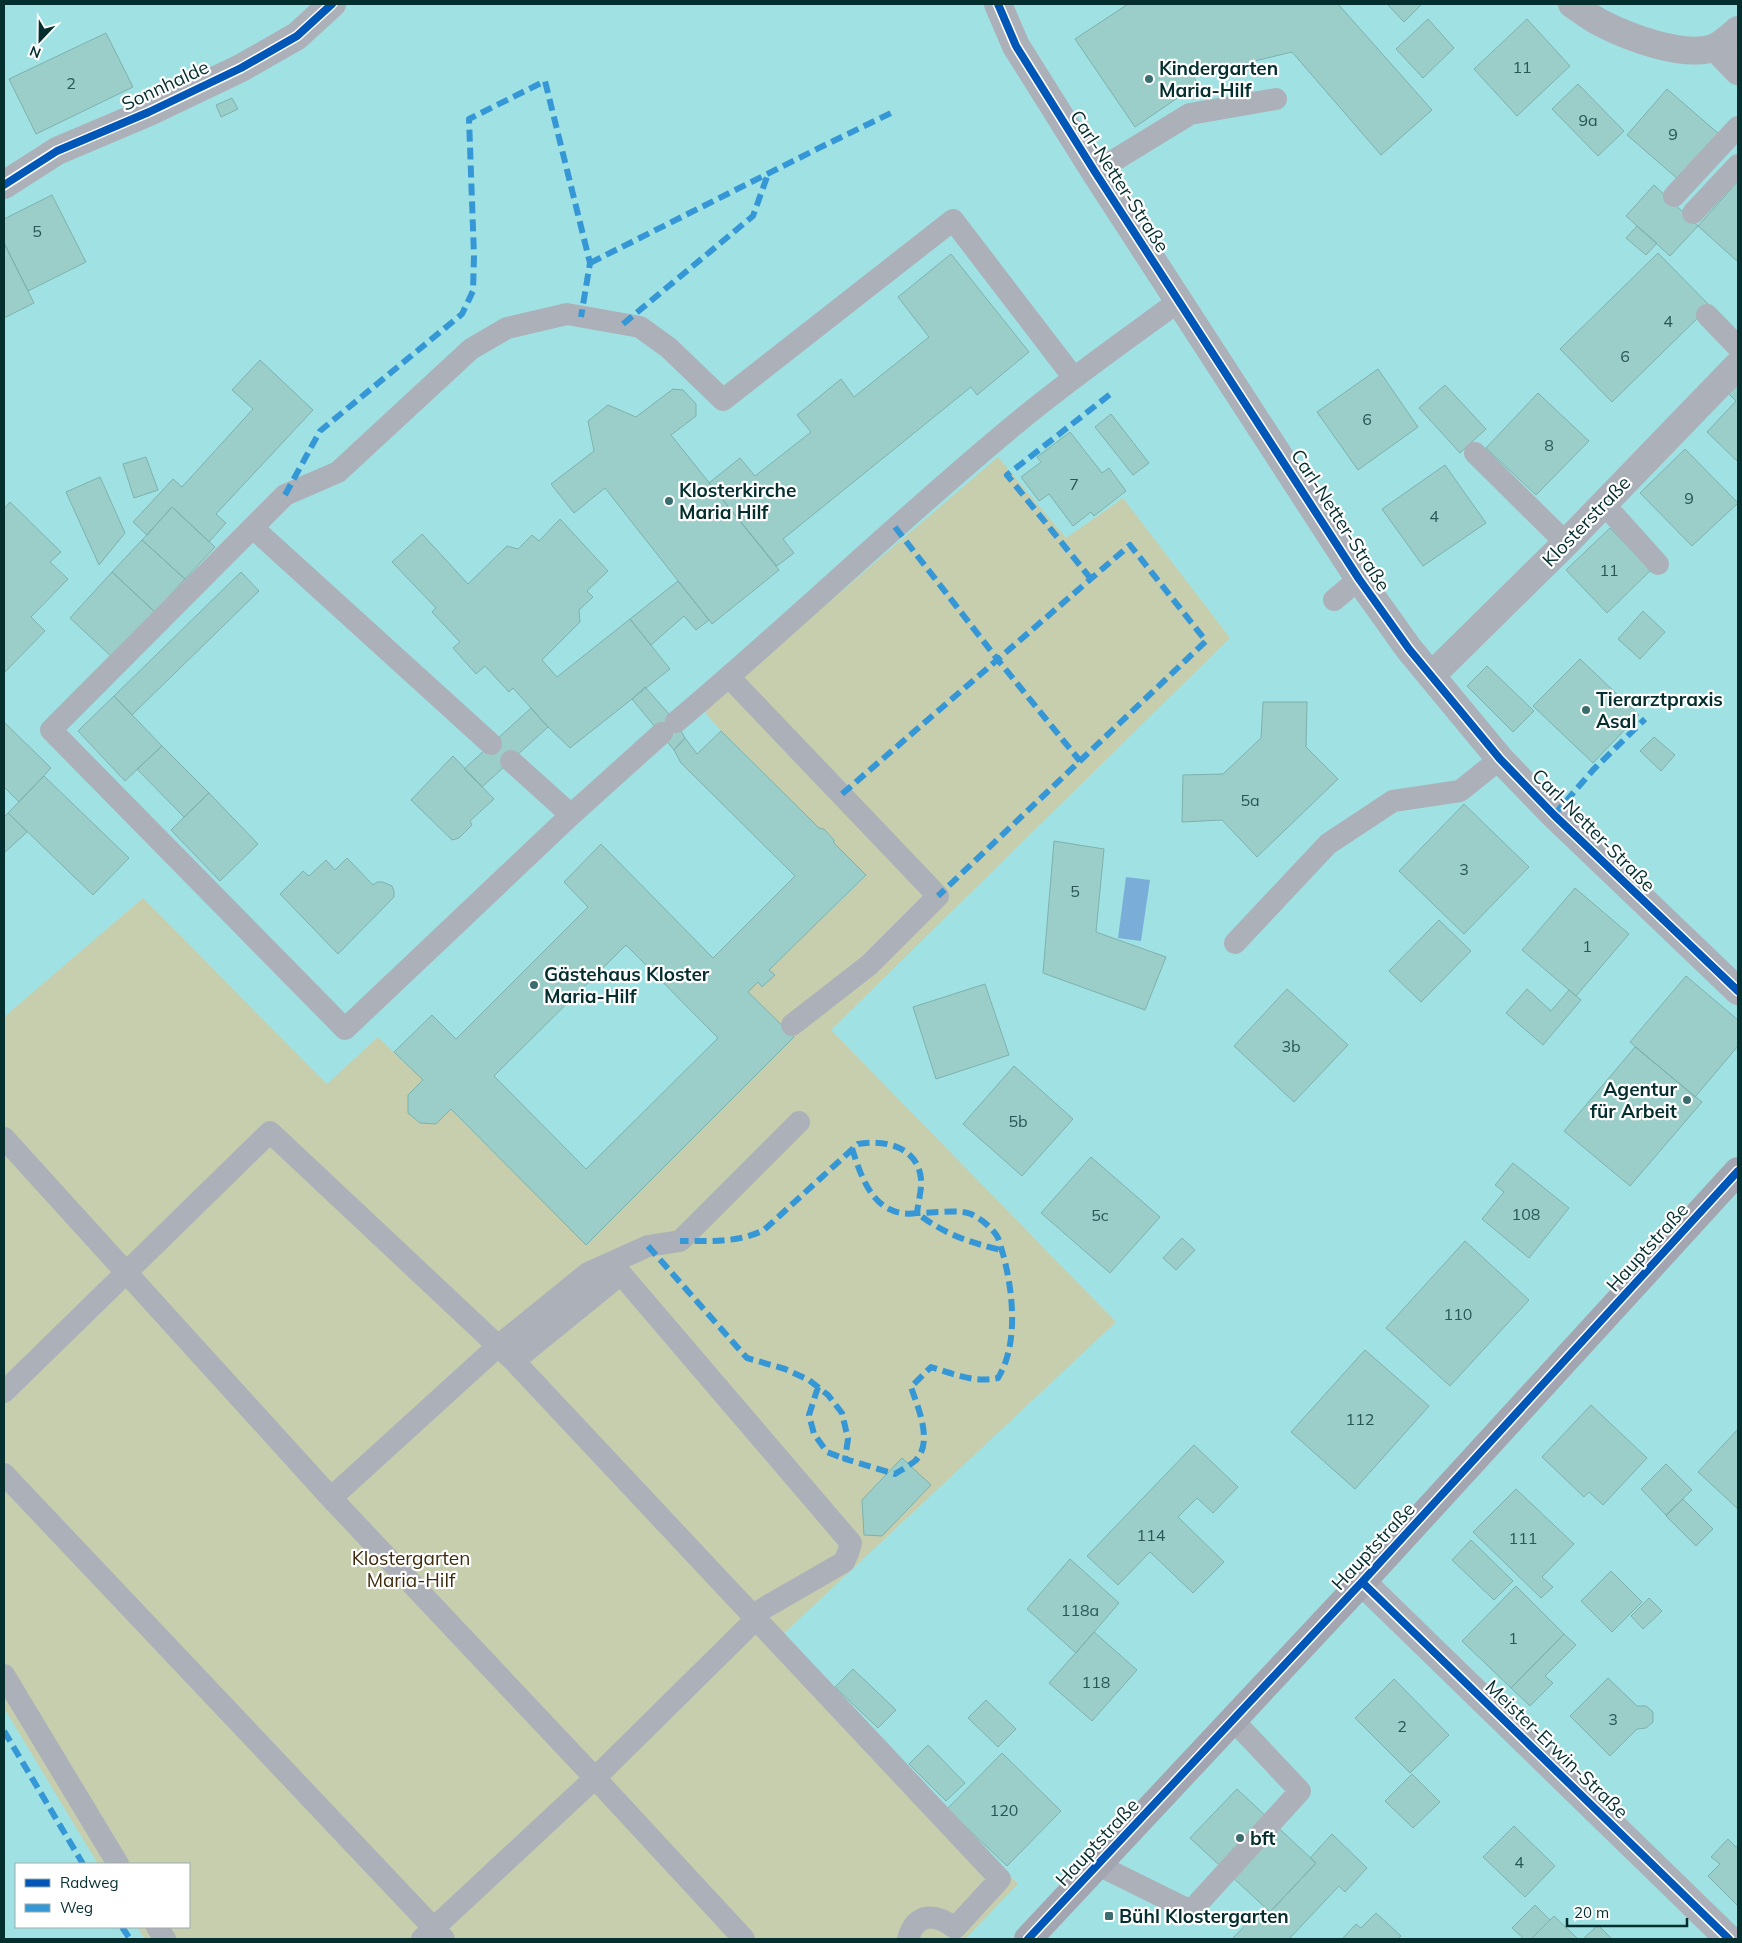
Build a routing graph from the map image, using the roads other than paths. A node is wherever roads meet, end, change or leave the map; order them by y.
1 (332, 4) edge
2 (998, 4) edge
3 (1572, 4) edge
4 (1738, 30) edge
5 (1715, 47) junction
6 (1738, 71) edge
7 (1276, 99) dead end
8 (1738, 127) edge
9 (1738, 165) edge
10 (1095, 172) junction
11 (4, 185) edge
12 (1674, 196) dead end
13 (1693, 213) dead end
14 (1178, 301) junction
15 (1707, 315) dead end
16 (1738, 347) edge
17 (1738, 365) edge
18 (1074, 378) junction
19 (1475, 454) dead end
20 (1603, 503) junction
21 (253, 528) junction
22 (1566, 543) junction
23 (1658, 564) dead end
24 (1359, 580) junction
25 (1334, 600) dead end
26 (1431, 676) junction
27 (729, 677) junction
28 (491, 744) dead end
29 (1500, 759) junction
30 (511, 761) dead end
31 (572, 815) junction
32 (1235, 943) dead end
33 (1738, 991) edge
34 (792, 1025) dead end
35 (799, 1122) dead end
36 (4, 1138) edge
37 (1738, 1171) edge
38 (127, 1272) junction
39 (506, 1354) junction
40 (4, 1392) edge
41 (4, 1474) edge
42 (331, 1498) junction
43 (1362, 1582) junction
44 (754, 1617) junction
45 (4, 1675) edge
46 (1233, 1720) junction
47 (595, 1778) junction
48 (117, 1863) edge
49 (1098, 1865) junction
50 (158, 1928) edge
51 (433, 1935) edge
52 (165, 1939) edge
53 (744, 1939) edge
54 (908, 1939) edge
55 (1028, 1939) edge
56 (1728, 1939) edge

1 - 11 street, Sonnhalde
2 - 10 street, Carl-Netter-Straße
3 - 5 street
4 - 5 street
5 - 6 street
7 - 10 lane
8 - 12 lane
9 - 13 lane
10 - 14 street, Carl-Netter-Straße
14 - 18 lane
14 - 24 street, Carl-Netter-Straße
15 - 16 lane
17 - 20 street, Klosterstraße
18 - 21 lane
18 - 27 lane
19 - 22 lane
20 - 22 street, Klosterstraße
20 - 23 lane
21 - 28 lane
21 - 31 lane
22 - 26 street, Klosterstraße
24 - 25 lane
24 - 26 street, Carl-Netter-Straße
26 - 29 street, Carl-Netter-Straße
27 - 31 lane
27 - 34 lane
29 - 32 lane
29 - 33 street, Carl-Netter-Straße
30 - 31 lane
35 - 39 lane
36 - 38 lane
37 - 43 street, Hauptstraße
38 - 39 lane
38 - 40 lane
38 - 42 lane
39 - 42 lane
39 - 44 lane
39 - 44 lane
41 - 51 lane
42 - 47 lane
43 - 46 street, Hauptstraße
43 - 56 street, Meister-Erwin-Straße
44 - 47 lane
44 - 54 lane
45 - 48 lane
46 - 49 street, Hauptstraße
46 - 49 lane
47 - 51 lane
47 - 53 lane
49 - 55 street, Hauptstraße
50 - 52 lane

